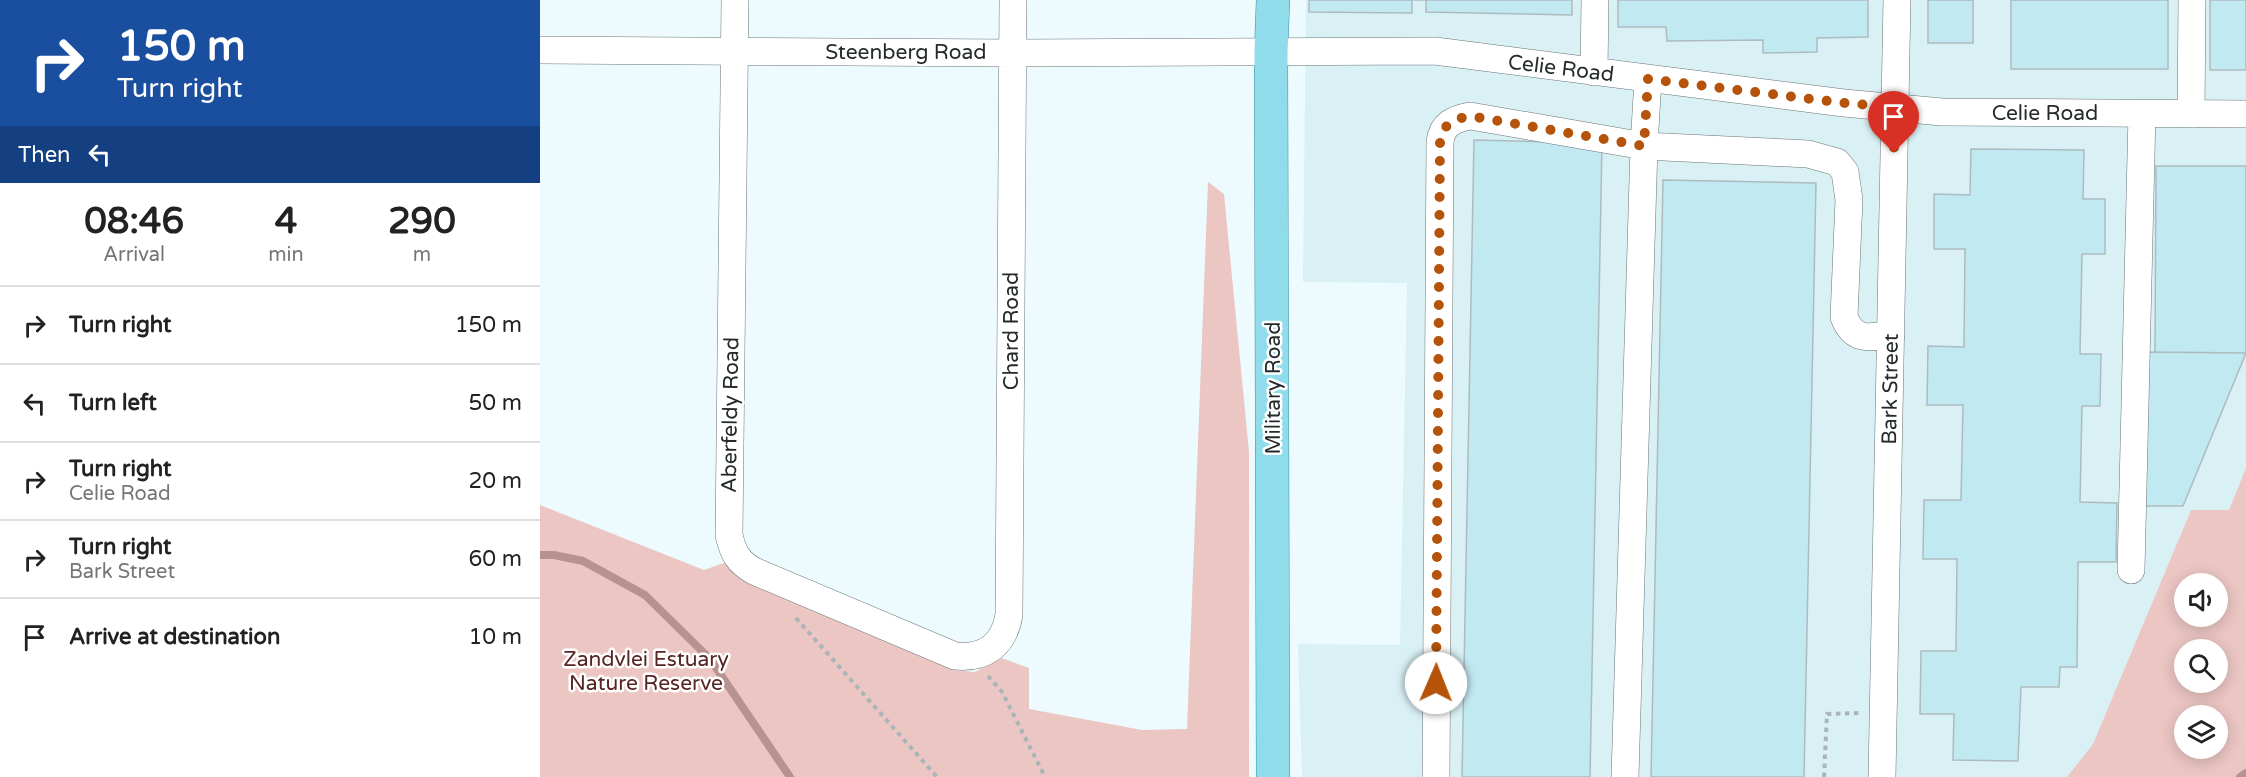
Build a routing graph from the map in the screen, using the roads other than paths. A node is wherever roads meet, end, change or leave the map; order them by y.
1 (735, 0) edge
2 (1013, 0) edge
3 (1273, 0) edge
4 (1595, 0) edge
5 (1897, 0) edge
6 (2192, 0) edge
7 (540, 50) edge
8 (734, 52) junction
9 (1013, 52) junction
10 (1271, 53) junction
11 (1594, 72) junction
12 (1648, 79) junction
13 (1894, 107) junction
14 (2142, 114) junction
15 (2191, 114) junction
16 (2246, 114) edge
17 (1644, 146) junction
18 (1891, 335) junction
19 (2132, 570) dead end
20 (978, 655) joint
21 (1273, 777) edge
22 (1436, 777) edge
23 (1625, 777) edge
24 (1882, 777) edge

1 - 8 street, Aberfeldy Road
2 - 9 street, Chard Road
3 - 10 main road, Military Road
4 - 11 street
5 - 13 street, Bark Street
6 - 15 street
7 - 8 street, Steenberg Road
8 - 9 street, Steenberg Road
8 - 20 street, Aberfeldy Road
9 - 10 street, Steenberg Road
9 - 20 street, Chard Road
10 - 11 street, Celie Road
10 - 21 main road, Military Road
11 - 12 street, Celie Road
12 - 13 street, Celie Road
12 - 17 street
13 - 14 street, Celie Road
13 - 18 street, Bark Street
14 - 15 street, Celie Road
14 - 19 street
15 - 16 street, Celie Road
17 - 18 street
17 - 22 street
17 - 23 street
18 - 24 street, Bark Street

